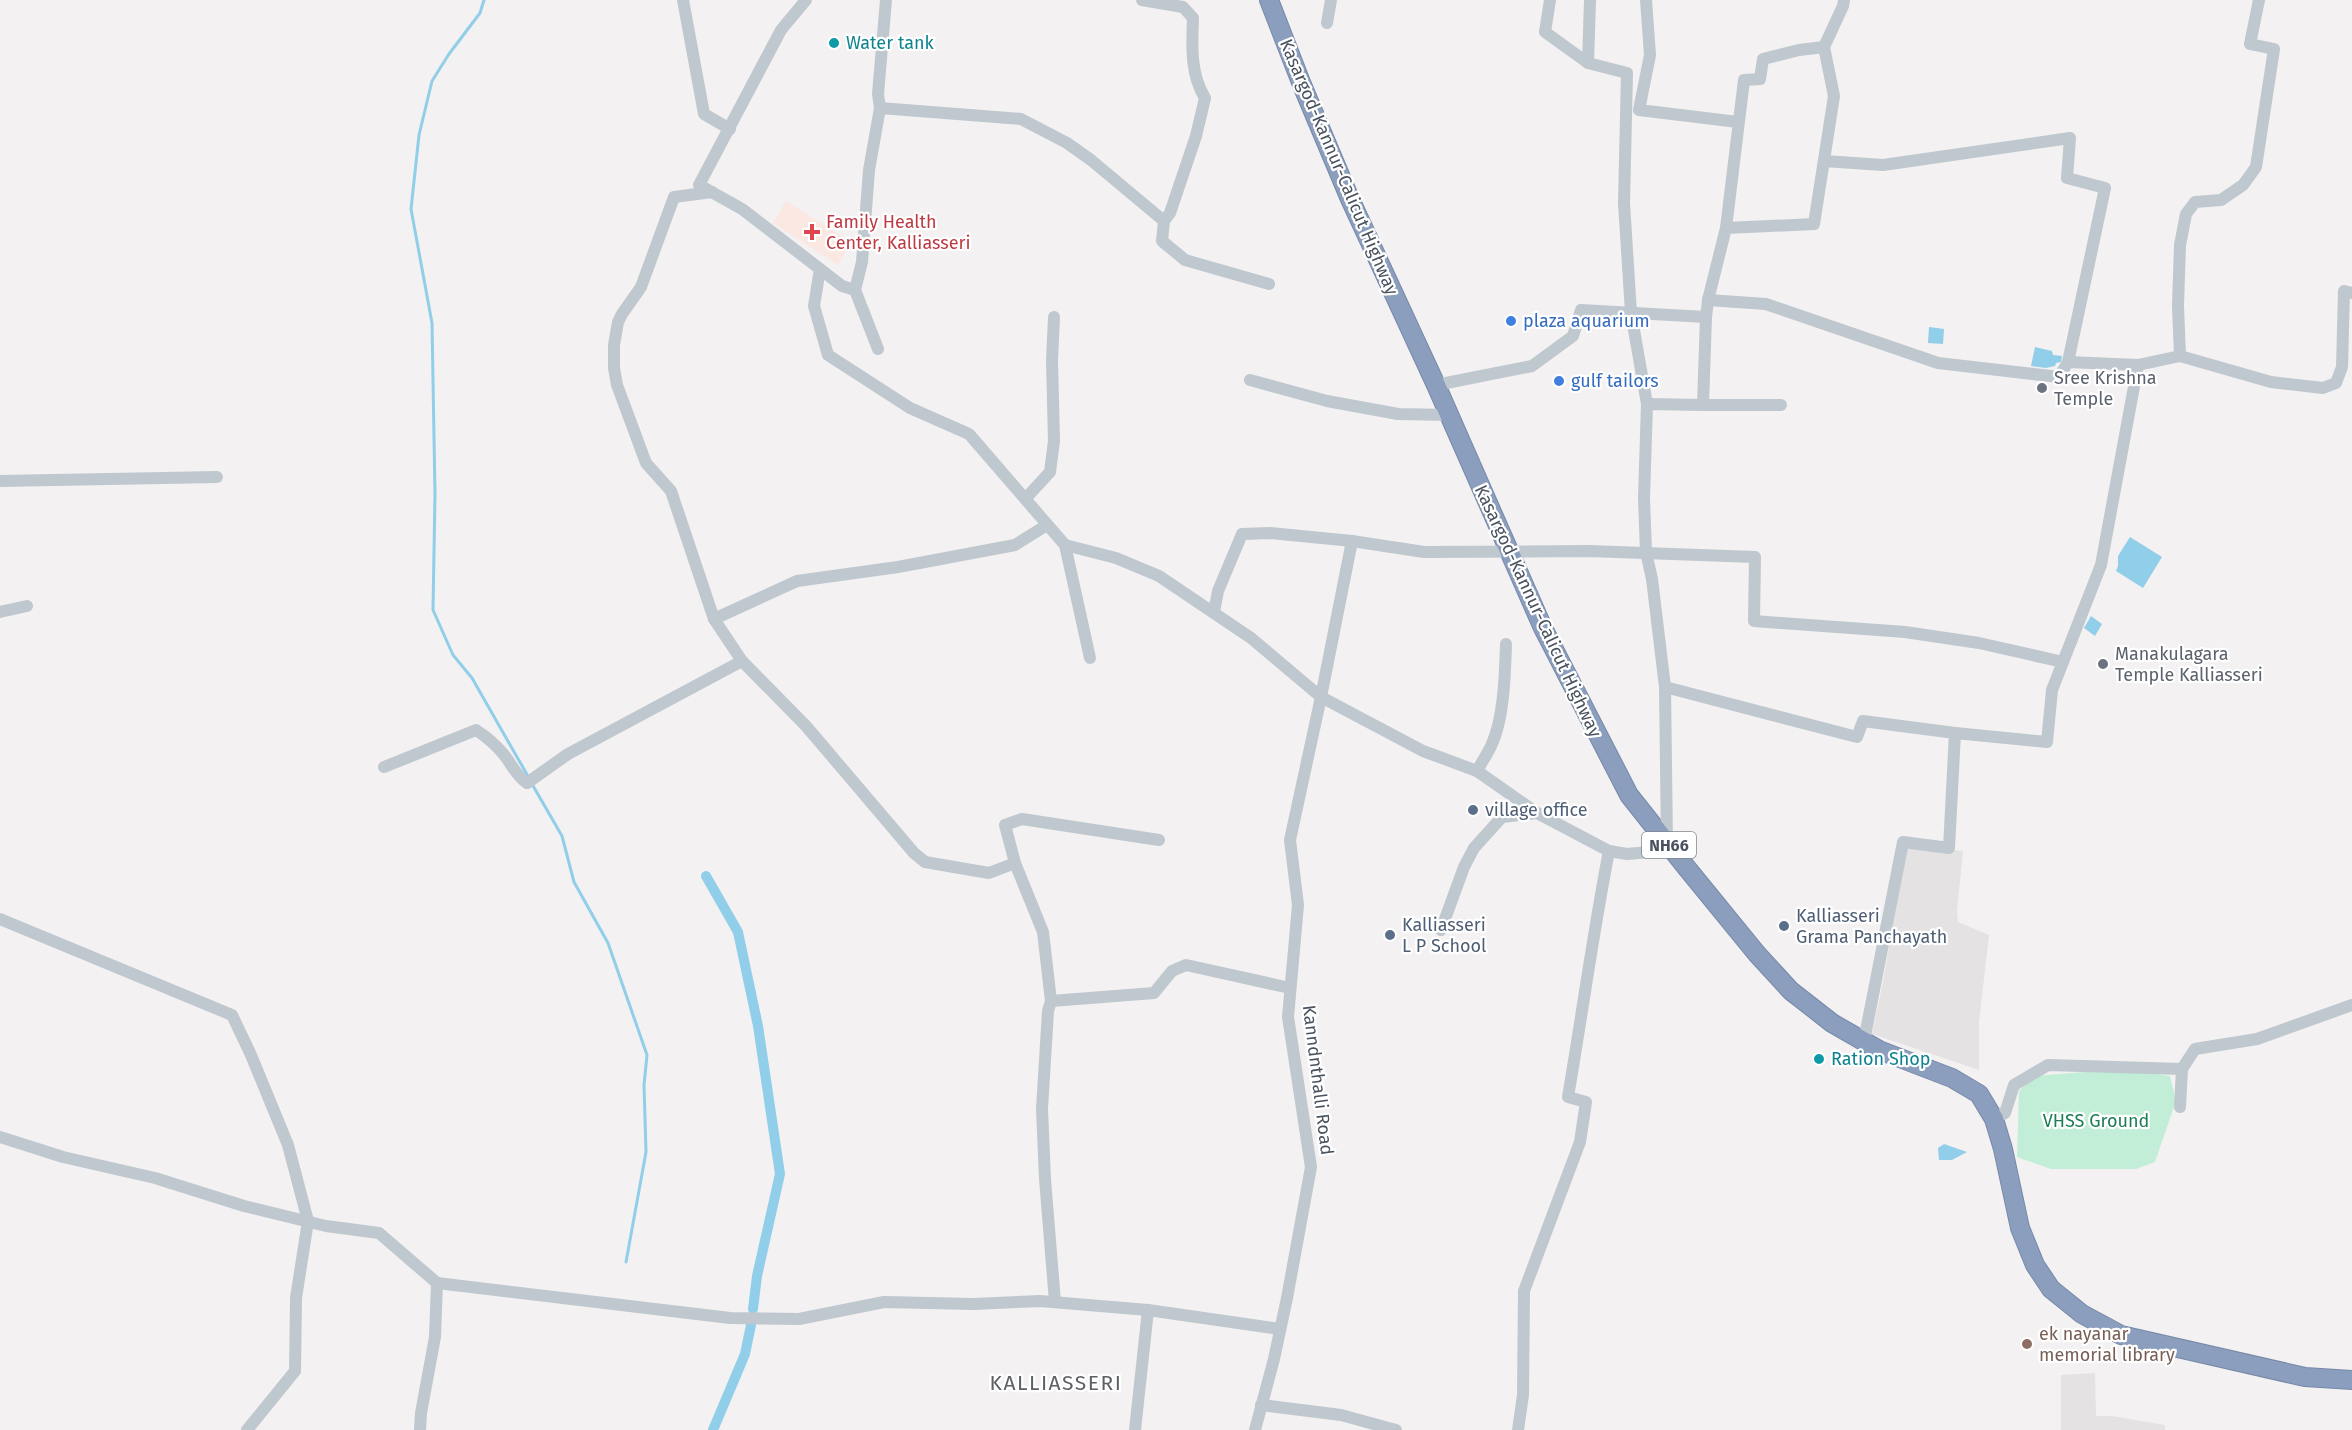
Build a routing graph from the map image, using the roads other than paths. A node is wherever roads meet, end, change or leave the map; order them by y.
1 (683, 0) edge
2 (806, 0) edge
3 (886, 0) edge
4 (1142, 0) edge
5 (1331, 0) edge
6 (1550, 0) edge
7 (1590, 0) edge
8 (1646, 0) edge
9 (1844, 0) edge
10 (2259, 0) edge
11 (1269, 1) edge
12 (1327, 23) dead end
13 (1824, 47) junction
14 (1588, 63) junction
15 (880, 108) junction
16 (1738, 122) junction
17 (730, 129) junction
18 (1824, 161) junction
19 (712, 192) junction
20 (1164, 221) junction
21 (1726, 228) junction
22 (820, 269) junction
23 (1269, 284) dead end
24 (855, 290) junction
25 (2352, 293) edge
26 (1708, 300) junction
27 (1631, 313) junction
28 (1706, 316) junction
29 (1054, 317) dead end
30 (878, 349) dead end
31 (2180, 356) junction
32 (2068, 362) junction
33 (2138, 365) junction
34 (1250, 380) dead end
35 (1436, 385) junction
36 (1647, 404) junction
37 (1703, 405) junction
38 (1780, 405) dead end
39 (1449, 415) junction
40 (217, 477) dead end
41 (0, 481) edge
42 (1026, 498) junction
43 (1047, 525) junction
44 (1352, 542) junction
45 (1065, 545) junction
46 (1509, 552) junction
47 (1646, 552) junction
48 (27, 606) dead end
49 (0, 612) edge
50 (1214, 612) junction
51 (714, 619) junction
52 (1506, 644) dead end
53 (1090, 658) dead end
54 (742, 662) junction
55 (2063, 662) junction
56 (1665, 687) junction
57 (1321, 697) junction
58 (1954, 733) junction
59 (384, 767) dead end
60 (1476, 771) junction
61 (1537, 813) junction
62 (1159, 840) dead end
63 (1670, 847) junction
64 (1609, 851) junction
65 (1015, 863) junction
66 (0, 919) edge
67 (1440, 930) dead end
68 (1290, 988) junction
69 (1051, 1001) junction
70 (2352, 1005) edge
71 (1863, 1041) junction
72 (2182, 1069) junction
73 (2181, 1107) dead end
74 (1994, 1119) junction
75 (0, 1137) edge
76 (308, 1221) junction
77 (437, 1283) junction
78 (1055, 1302) junction
79 (1148, 1310) junction
80 (1280, 1329) junction
81 (2352, 1380) edge
82 (1261, 1405) junction
83 (247, 1430) edge
84 (420, 1430) edge
85 (1135, 1430) edge
86 (1254, 1430) edge
87 (1396, 1430) edge
88 (1518, 1430) edge

1 - 17 street
2 - 17 street
3 - 15 street
4 - 20 street
5 - 12 street
6 - 14 street
7 - 14 street
8 - 16 street
9 - 13 street
10 - 31 street
11 - 35 highway, Kasargod-Kannur-Calicut Highway / NH66
13 - 16 street
13 - 18 street
14 - 27 street
15 - 20 street
15 - 24 street
16 - 21 street
17 - 19 street
18 - 21 street
18 - 32 street
19 - 22 street
19 - 51 street
20 - 23 street
21 - 26 street
22 - 24 street
22 - 42 street
24 - 30 street
25 - 31 street
26 - 28 street
26 - 32 street
27 - 28 street
27 - 35 street
27 - 36 street
28 - 37 street
29 - 42 street
31 - 33 street
32 - 33 street
33 - 55 street
34 - 39 street
35 - 39 highway, Kasargod-Kannur-Calicut Highway / NH66
36 - 37 street
36 - 47 street
37 - 38 street
39 - 46 highway, Kasargod-Kannur-Calicut Highway / NH66
40 - 41 street
42 - 43 street
43 - 45 street
43 - 51 street
44 - 46 street
44 - 50 street
44 - 57 street, Kanndnthalli Road
45 - 50 street
45 - 53 street
46 - 47 street
46 - 63 highway, Kasargod-Kannur-Calicut Highway / NH66
47 - 55 street
47 - 56 street
48 - 49 street
50 - 57 street
51 - 54 street
52 - 60 street
54 - 59 street
54 - 65 street
55 - 58 street
56 - 58 street
56 - 63 street
57 - 60 street
57 - 68 street, Kanndnthalli Road
58 - 71 street
60 - 61 street
61 - 64 street
61 - 67 street
62 - 65 street
63 - 64 street
63 - 71 highway, Kasargod-Kannur-Calicut Highway / NH66
64 - 88 street
65 - 69 street
66 - 76 street
68 - 69 street
68 - 80 street, Kanndnthalli Road
69 - 78 street
70 - 72 street
71 - 74 highway, Kasargod-Kannur-Calicut Highway / NH66
72 - 73 street
72 - 74 street
74 - 81 highway, Kasargod-Kannur-Calicut Highway / NH66
75 - 76 street
76 - 77 street
76 - 83 street
77 - 78 street
77 - 84 street
78 - 79 street
79 - 80 street
79 - 85 street
80 - 82 street, Kanndnthalli Road
82 - 86 street, Kanndnthalli Road
82 - 87 street

